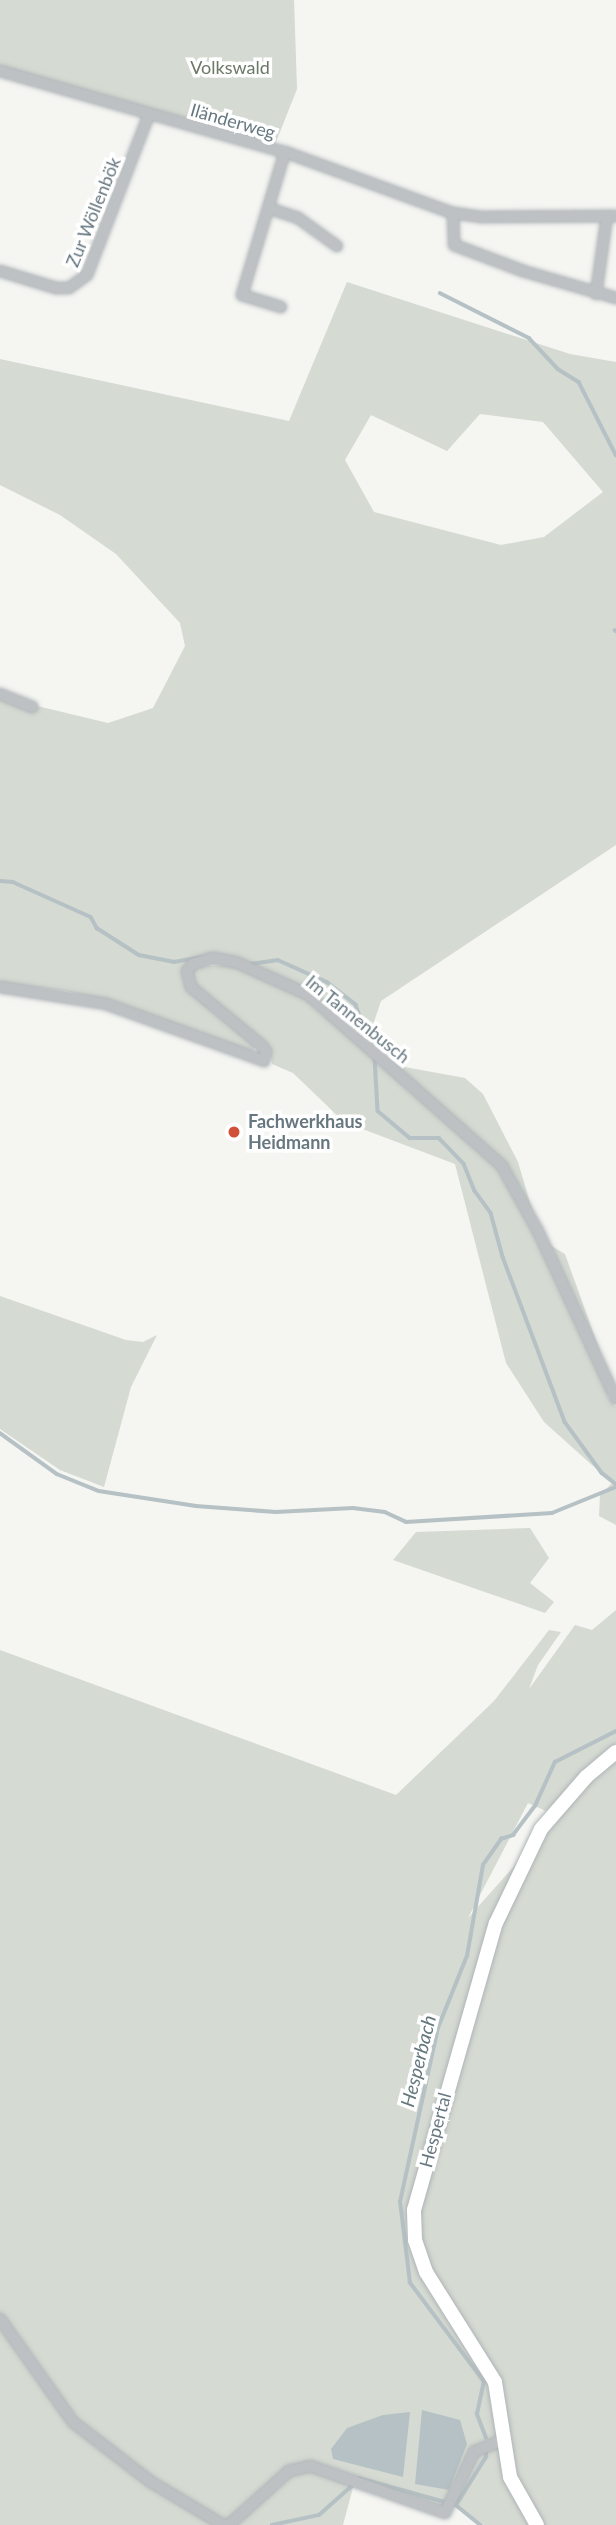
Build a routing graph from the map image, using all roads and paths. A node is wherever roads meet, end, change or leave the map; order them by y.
1 (0, 71) edge
2 (149, 114) junction
3 (285, 152) junction
4 (268, 208) junction
5 (453, 213) junction
6 (611, 216) edge
7 (337, 246) dead end
8 (0, 271) edge
9 (596, 294) junction
10 (616, 298) edge
11 (281, 307) dead end
12 (0, 694) edge
13 (33, 707) dead end
14 (0, 987) edge
15 (616, 1399) edge
16 (616, 1752) edge
17 (0, 2319) edge
18 (505, 2440) junction
19 (537, 2525) edge

1 - 2 street, Iländerweg
2 - 3 street, Iländerweg
2 - 8 street, Zur Wöllenbök
3 - 4 street
3 - 5 street, Iländerweg
4 - 7 street
4 - 11 street
5 - 6 street, Iländerweg
5 - 9 street
6 - 9 street, Iländerweg
9 - 10 street
12 - 13 street
14 - 15 street, Im Tannenbusch
16 - 18 main road, Hespertal
17 - 18 street
18 - 19 main road, Hespertal

